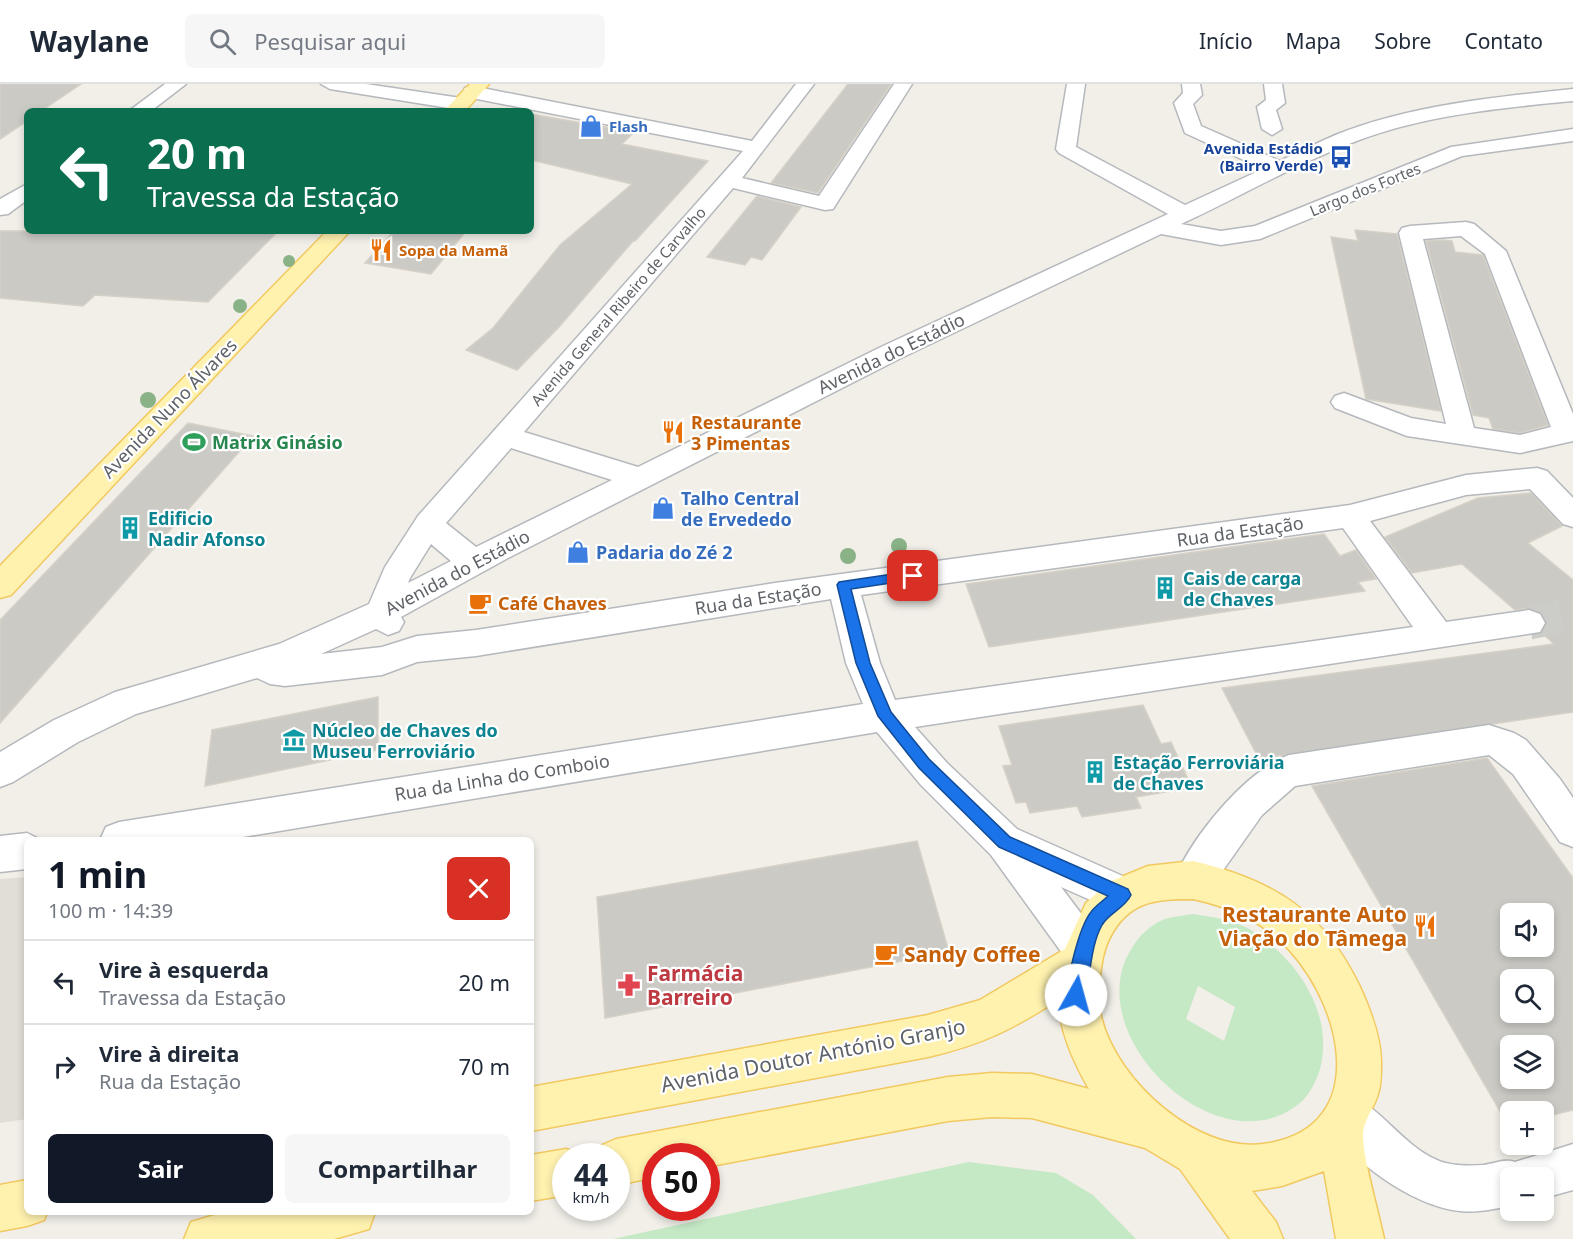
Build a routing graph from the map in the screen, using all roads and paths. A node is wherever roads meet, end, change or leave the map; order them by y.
1 (177, 84) edge
2 (330, 84) edge
3 (805, 84) edge
4 (903, 84) edge
5 (1076, 84) edge
6 (1191, 84) edge
7 (1273, 84) edge
8 (1489, 91) edge
9 (1573, 95) edge
10 (467, 98) edge
11 (143, 108) edge
12 (525, 108) edge
13 (534, 110) edge
14 (1272, 129) dead end
15 (1573, 135) edge
16 (757, 148) junction
17 (1280, 169) junction
18 (728, 181) junction
19 (24, 192) edge
20 (0, 209) edge
21 (1185, 214) junction
22 (1159, 226) junction
23 (336, 234) edge
24 (1344, 402) dead end
25 (1570, 432) edge
26 (1462, 435) junction
27 (504, 436) junction
28 (639, 478) junction
29 (1350, 516) junction
30 (1573, 516) edge
31 (428, 525) junction
32 (474, 563) junction
33 (843, 585) junction
34 (0, 586) edge
35 (382, 612) junction
36 (1529, 622) tunnel mouth
37 (1438, 636) junction
38 (417, 649) junction
39 (249, 667) junction
40 (885, 716) junction
41 (0, 771) edge
42 (1573, 830) edge
43 (137, 837) edge
44 (1004, 842) junction
45 (24, 851) edge
46 (0, 854) edge
47 (1193, 880) junction
48 (1122, 895) junction
49 (1082, 956) junction
50 (534, 1108) edge
51 (1343, 1123) junction
52 (1150, 1127) junction
53 (1197, 1156) junction
54 (630, 1159) edge
55 (1573, 1167) edge
56 (1554, 1172) edge
57 (552, 1174) edge
58 (534, 1177) edge
59 (1500, 1186) edge
60 (24, 1204) edge
61 (0, 1208) edge
62 (336, 1215) edge
63 (217, 1238) edge
64 (1258, 1239) edge
65 (1360, 1239) edge

1 - 11 street
2 - 10 street
3 - 16 street, Avenida General Ribeiro de Carvalho
4 - 18 street
5 - 21 street
6 - 17 street
7 - 14 street
8 - 9 street, Avenida do Estádio
8 - 17 street, Avenida do Estádio
10 - 12 street
13 - 16 street
15 - 22 street, Largo dos Fortes
16 - 18 street, Avenida General Ribeiro de Carvalho
17 - 21 street, Avenida do Estádio
18 - 27 street, Avenida General Ribeiro de Carvalho
19 - 20 street
21 - 22 street, Avenida do Estádio
22 - 28 street, Avenida do Estádio
23 - 34 main road, Avenida Nuno Álvares
24 - 26 street
25 - 26 street
25 - 26 street
27 - 28 street
27 - 31 street, Avenida General Ribeiro de Carvalho
28 - 32 street, Avenida do Estádio
29 - 30 street, Rua da Estação
29 - 33 street, Rua da Estação
29 - 37 street
31 - 32 street
31 - 35 street, Avenida General Ribeiro de Carvalho
32 - 35 street, Avenida do Estádio
33 - 38 street, Rua da Estação
33 - 40 street
35 - 38 street
35 - 39 street, Avenida do Estádio
36 - 37 street, Rua da Linha do Comboio
37 - 40 street, Rua da Linha do Comboio
38 - 39 street, Rua da Estação
39 - 41 street, Avenida do Estádio
40 - 43 street, Rua da Linha do Comboio
40 - 44 street
42 - 47 street
44 - 48 street
44 - 49 street
45 - 46 street
47 - 48 main road
47 - 51 main road
48 - 49 main road
49 - 50 main road, Avenida Doutor António Granjo
49 - 52 main road
51 - 53 main road
51 - 59 street
51 - 65 main road
52 - 53 main road
52 - 54 main road
53 - 64 main road
55 - 56 street
57 - 58 main road
60 - 61 main road
62 - 63 main road

